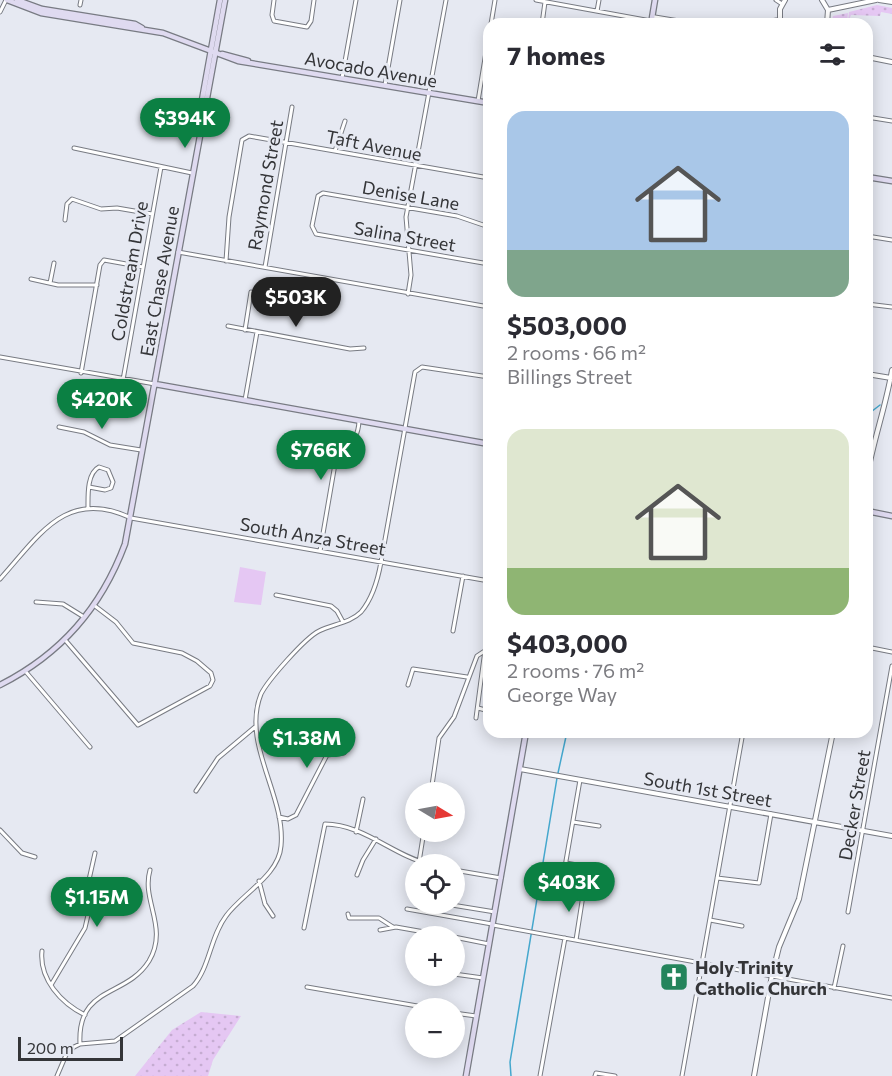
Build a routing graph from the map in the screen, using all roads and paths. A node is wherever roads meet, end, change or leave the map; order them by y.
1 (7, 0) edge
2 (17, 0) edge
3 (81, 0) edge
4 (220, 0) edge
5 (225, 0) edge
6 (274, 0) edge
7 (314, 0) edge
8 (356, 0) edge
9 (400, 0) edge
10 (446, 0) edge
11 (495, 0) edge
12 (536, 0) edge
13 (599, 0) edge
14 (655, 0) edge
15 (776, 0) edge
16 (822, 0) edge
17 (877, 0) edge
18 (546, 1) edge
19 (783, 2) edge
20 (892, 2) edge
21 (80, 5) dead end
22 (828, 10) junction
23 (597, 11) junction
24 (0, 12) edge
25 (492, 18) edge
26 (543, 18) edge
27 (635, 18) edge
28 (652, 18) edge
29 (780, 18) edge
30 (827, 18) edge
31 (144, 30) junction
32 (216, 52) junction
33 (873, 58) edge
34 (892, 62) edge
35 (483, 68) edge
36 (342, 78) junction
37 (385, 86) junction
38 (429, 93) junction
39 (477, 101) junction
40 (483, 102) edge
41 (292, 106) dead end
42 (873, 118) edge
43 (345, 121) dead end
44 (892, 121) edge
45 (284, 142) junction
46 (74, 148) dead end
47 (335, 151) junction
48 (161, 167) junction
49 (415, 167) junction
50 (192, 173) junction
51 (483, 177) edge
52 (873, 178) edge
53 (892, 181) edge
54 (408, 207) junction
55 (152, 214) junction
56 (65, 220) dead end
57 (483, 225) edge
58 (318, 234) joint
59 (873, 237) edge
60 (892, 240) edge
61 (409, 250) junction
62 (178, 252) junction
63 (226, 261) junction
64 (54, 263) dead end
65 (483, 263) edge
66 (143, 267) junction
67 (265, 267) junction
68 (31, 279) dead end
69 (50, 283) junction
70 (97, 285) junction
71 (251, 292) dead end
72 (408, 294) junction
73 (873, 305) edge
74 (483, 306) edge
75 (892, 307) edge
76 (228, 326) dead end
77 (245, 330) junction
78 (257, 332) junction
79 (364, 348) dead end
80 (0, 357) edge
81 (892, 370) edge
82 (81, 373) junction
83 (873, 375) edge
84 (483, 376) edge
85 (891, 378) edge
86 (123, 380) junction
87 (155, 384) junction
88 (245, 400) junction
89 (359, 421) junction
90 (59, 427) dead end
91 (405, 429) junction
92 (483, 443) edge
93 (143, 451) junction
94 (873, 452) edge
95 (89, 487) junction
96 (88, 508) junction
97 (873, 512) edge
98 (892, 516) edge
99 (131, 518) junction
100 (320, 551) junction
101 (381, 562) junction
102 (463, 576) junction
103 (0, 579) edge
104 (483, 580) edge
105 (276, 595) dead end
106 (36, 602) dead end
107 (95, 606) junction
108 (86, 618) junction
109 (343, 622) junction
110 (453, 631) dead end
111 (66, 641) junction
112 (873, 648) edge
113 (483, 650) edge
114 (892, 652) edge
115 (892, 666) edge
116 (26, 672) junction
117 (483, 675) edge
118 (467, 677) junction
119 (0, 685) edge
120 (408, 685) dead end
121 (478, 708) junction
122 (483, 709) edge
123 (476, 718) dead end
124 (256, 726) junction
125 (525, 738) edge
126 (742, 738) edge
127 (832, 738) edge
128 (90, 747) dead end
129 (344, 753) dead end
130 (520, 769) junction
131 (580, 780) junction
132 (432, 782) edge
133 (196, 790) dead end
134 (363, 799) dead end
135 (730, 806) junction
136 (771, 814) junction
137 (279, 817) junction
138 (813, 821) junction
139 (573, 822) junction
140 (599, 826) dead end
141 (0, 830) edge
142 (863, 830) junction
143 (356, 832) junction
144 (892, 836) edge
145 (376, 839) junction
146 (95, 853) dead end
147 (405, 855) edge
148 (35, 857) dead end
149 (566, 863) junction
150 (593, 868) dead end
151 (150, 870) dead end
152 (465, 872) edge
153 (357, 875) dead end
154 (501, 878) junction
155 (717, 878) junction
156 (259, 881) junction
157 (562, 884) dead end
158 (584, 889) dead end
159 (465, 907) edge
160 (495, 912) junction
161 (848, 912) dead end
162 (348, 914) dead end
163 (436, 914) edge
164 (273, 916) dead end
165 (710, 920) junction
166 (493, 924) junction
167 (742, 926) dead end
168 (395, 927) junction
169 (304, 928) dead end
170 (405, 929) edge
171 (380, 930) dead end
172 (565, 938) junction
173 (465, 939) edge
174 (576, 940) junction
175 (489, 944) junction
176 (843, 946) dead end
177 (42, 951) dead end
178 (702, 962) junction
179 (772, 975) junction
180 (465, 976) edge
181 (483, 978) junction
182 (51, 986) junction
183 (307, 987) dead end
184 (834, 988) junction
185 (892, 998) edge
186 (405, 1004) edge
187 (465, 1014) edge
188 (85, 1015) junction
189 (476, 1016) junction
190 (80, 1044) junction
191 (596, 1074) edge
192 (57, 1076) edge
193 (466, 1076) edge
194 (540, 1076) edge
195 (615, 1076) edge
196 (682, 1076) edge
197 (754, 1076) edge

1 - 24 street
1 - 31 main road
2 - 31 main road
3 - 21 street
4 - 32 main road, East Chase Avenue
5 - 32 main road, East Chase Avenue
6 - 7 street
8 - 36 street
9 - 37 street
10 - 38 street
11 - 25 street
12 - 18 street
13 - 23 street
14 - 28 main road
15 - 19 street
16 - 22 street
17 - 20 street
17 - 22 street
18 - 23 street
18 - 26 street
19 - 29 street
22 - 30 street
23 - 27 street
31 - 32 main road, Avocado Avenue
32 - 36 main road, Avocado Avenue
32 - 50 main road, East Chase Avenue
33 - 34 street
35 - 39 street
36 - 37 main road, Avocado Avenue
37 - 38 main road, Avocado Avenue
38 - 39 main road, Avocado Avenue
38 - 49 street
39 - 40 main road, Avocado Avenue
41 - 45 street, Raymond Street
42 - 44 street
43 - 47 street
45 - 47 street, Taft Avenue
45 - 63 street, Taft Avenue
45 - 67 street, Raymond Street
46 - 48 street
47 - 49 street, Taft Avenue
48 - 50 street
48 - 55 street, Coldstream Drive
49 - 51 street, Taft Avenue
49 - 54 street
50 - 62 main road, East Chase Avenue
52 - 53 main road
54 - 57 street, Denise Lane
54 - 58 street, Denise Lane
54 - 61 street
55 - 56 street
55 - 66 street, Coldstream Drive
58 - 61 street, Salina Street
59 - 60 street
61 - 65 street, Salina Street
61 - 72 street
62 - 63 street
62 - 87 main road, East Chase Avenue
63 - 67 street
64 - 69 street
66 - 70 street
66 - 86 street, Coldstream Drive
67 - 72 street
68 - 69 street
69 - 70 street
70 - 82 street
71 - 77 street
72 - 74 street
73 - 75 street
76 - 77 street
77 - 78 street
78 - 79 street
78 - 88 street
80 - 82 street
81 - 85 street
82 - 86 street
83 - 85 street
84 - 91 street
85 - 94 street
86 - 87 street
87 - 88 main road
87 - 93 main road, East Chase Avenue
88 - 89 main road
89 - 91 main road
89 - 100 street
90 - 93 street
91 - 92 main road
91 - 101 street
93 - 99 main road, East Chase Avenue
95 - 95 street
95 - 96 street
96 - 99 street, South Anza Street
96 - 103 street
97 - 98 main road
99 - 100 street, South Anza Street
99 - 107 main road, East Chase Avenue
100 - 101 street, South Anza Street
101 - 102 street, South Anza Street
101 - 109 street
102 - 104 street, South Anza Street
102 - 110 street
105 - 109 street
106 - 108 street
107 - 108 main road, East Chase Avenue
107 - 111 street
108 - 111 main road, East Chase Avenue
109 - 124 street
111 - 116 main road, East Chase Avenue
112 - 114 street
113 - 118 street
115 - 142 street, Decker Street
116 - 119 main road, East Chase Avenue
116 - 128 street
117 - 121 street
118 - 120 street
118 - 132 street
121 - 122 street
121 - 123 street
124 - 133 street
124 - 137 street
125 - 130 main road
126 - 135 street
127 - 138 street
129 - 137 street
130 - 131 street, South 1st Street
130 - 154 main road
131 - 135 street, South 1st Street
131 - 139 street
134 - 143 street
135 - 136 street, South 1st Street
135 - 155 street
136 - 138 street, South 1st Street
136 - 155 street
137 - 156 street
138 - 142 street, South 1st Street
138 - 179 street
139 - 140 street
139 - 149 street
141 - 148 street
142 - 144 street, South 1st Street
142 - 161 street, Decker Street
143 - 145 street
143 - 169 street
145 - 147 street
145 - 153 street
146 - 182 street
149 - 150 street
149 - 157 street
151 - 188 street
152 - 154 street
154 - 160 main road
155 - 165 street
156 - 164 street
156 - 190 street
158 - 174 street
159 - 160 street
160 - 166 main road
162 - 168 street
163 - 166 street
165 - 167 street
165 - 178 street
166 - 172 street
166 - 175 main road
168 - 170 street
168 - 171 street
172 - 174 street
172 - 194 street
173 - 175 street
174 - 178 street
175 - 181 main road
176 - 184 street
177 - 182 street
178 - 179 street
178 - 196 street
179 - 184 street
179 - 197 street
180 - 181 street
181 - 189 main road
182 - 188 street
183 - 186 street
184 - 185 street
187 - 189 street
188 - 190 street
189 - 193 main road
190 - 192 street
191 - 195 street

